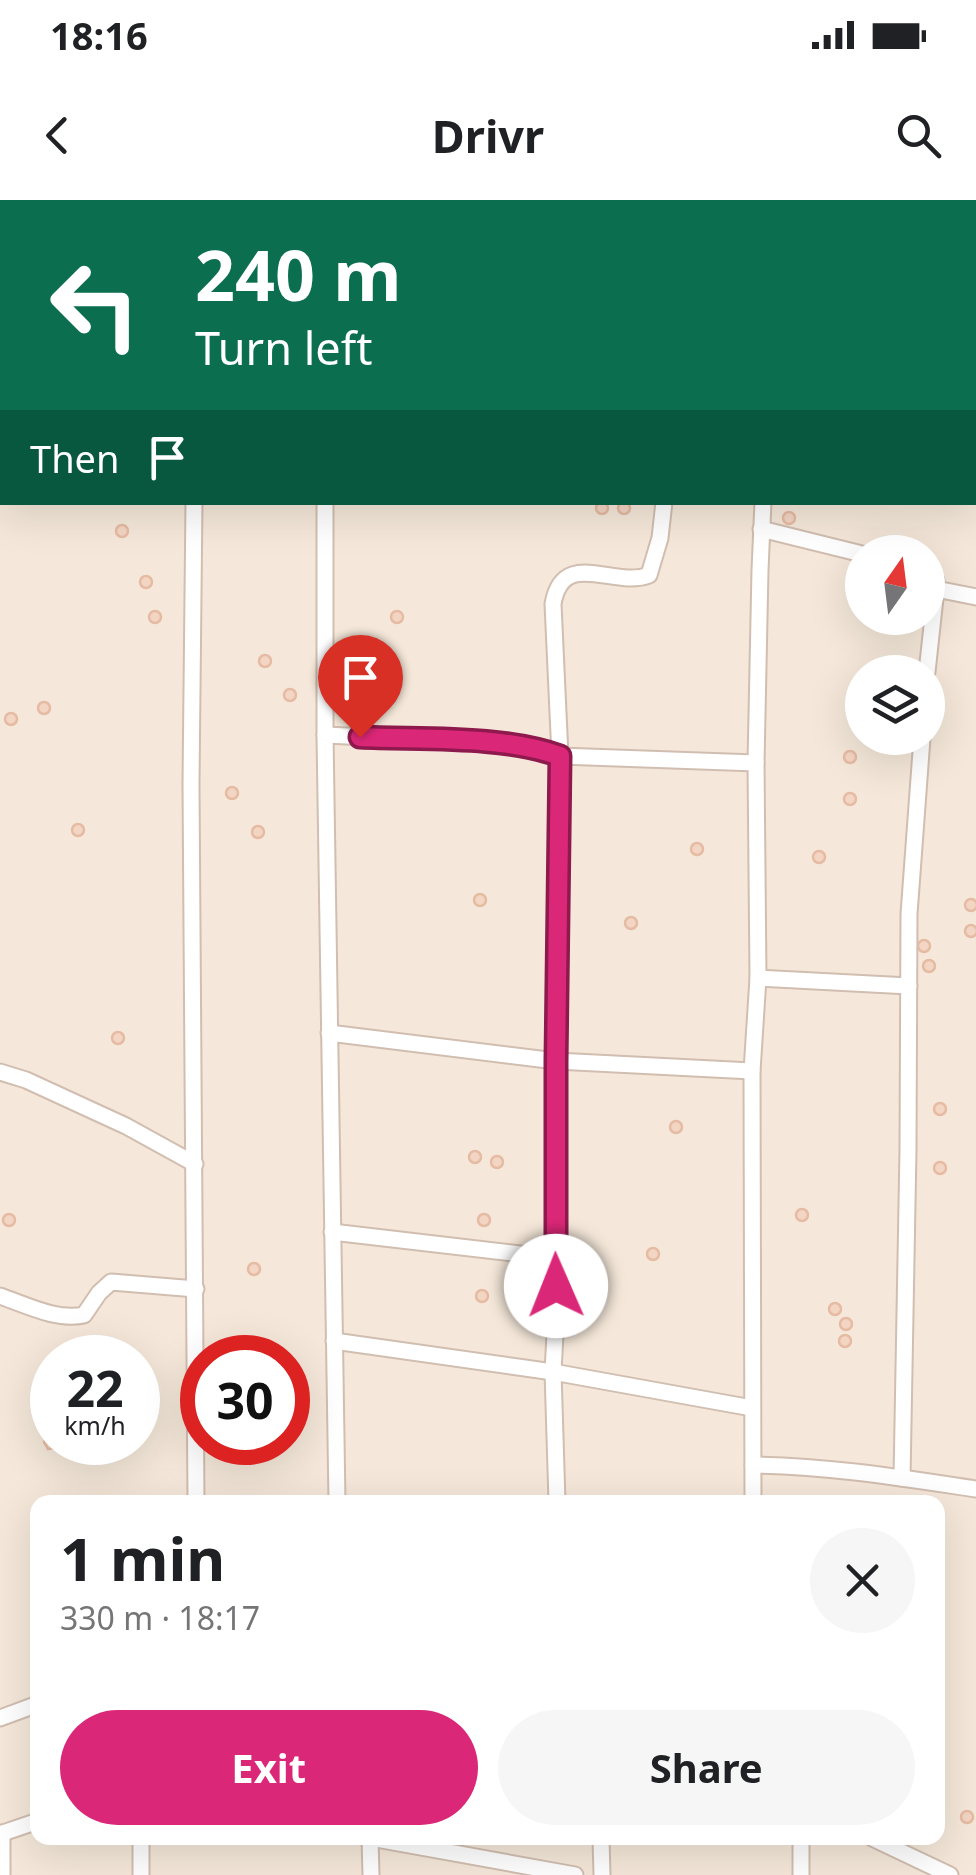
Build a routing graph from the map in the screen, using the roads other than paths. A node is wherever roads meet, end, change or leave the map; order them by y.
1 (194, 505) edge
2 (326, 505) edge
3 (664, 505) edge
4 (764, 505) edge
5 (761, 529) junction
6 (845, 550) edge
7 (945, 591) edge
8 (976, 597) edge
9 (326, 735) junction
10 (921, 755) edge
11 (560, 756) junction
12 (756, 763) junction
13 (758, 978) junction
14 (909, 986) junction
15 (329, 1033) junction
16 (556, 1061) junction
17 (752, 1071) junction
18 (0, 1072) edge
19 (194, 1164) junction
20 (332, 1232) junction
21 (555, 1258) junction
22 (196, 1289) junction
23 (0, 1296) edge
24 (334, 1340) junction
25 (554, 1372) junction
26 (752, 1408) junction
27 (753, 1465) junction
28 (902, 1478) junction
29 (976, 1489) edge
30 (196, 1495) edge
31 (337, 1495) edge
32 (557, 1495) edge
33 (753, 1495) edge
34 (30, 1707) edge
35 (0, 1718) edge
36 (30, 1824) edge
37 (1, 1833) edge
38 (142, 1845) edge
39 (371, 1845) edge
40 (410, 1845) edge
41 (601, 1845) edge
42 (801, 1845) edge
43 (887, 1845) edge
44 (2, 1875) edge
45 (141, 1875) edge
46 (371, 1875) edge
47 (575, 1875) edge
48 (602, 1875) edge
49 (800, 1875) edge
50 (950, 1875) edge

1 - 19 street
2 - 9 street
3 - 11 street
4 - 5 street
5 - 6 street
5 - 12 street
7 - 8 street
9 - 11 street
9 - 15 street
10 - 14 street
11 - 12 street
11 - 16 street
12 - 13 street
13 - 14 street
13 - 17 street
14 - 28 street
15 - 16 street
15 - 20 street
16 - 17 street
16 - 21 street
17 - 26 street
18 - 19 street
19 - 22 street
20 - 21 street
20 - 24 street
21 - 25 street
22 - 23 street
22 - 30 street
24 - 25 street
24 - 31 street
25 - 26 street
25 - 32 street
26 - 27 street
27 - 28 street
27 - 33 street
28 - 29 street
34 - 35 street
36 - 37 street
37 - 44 street
38 - 45 street
39 - 46 street
40 - 47 street
41 - 48 street
42 - 49 street
43 - 50 street

